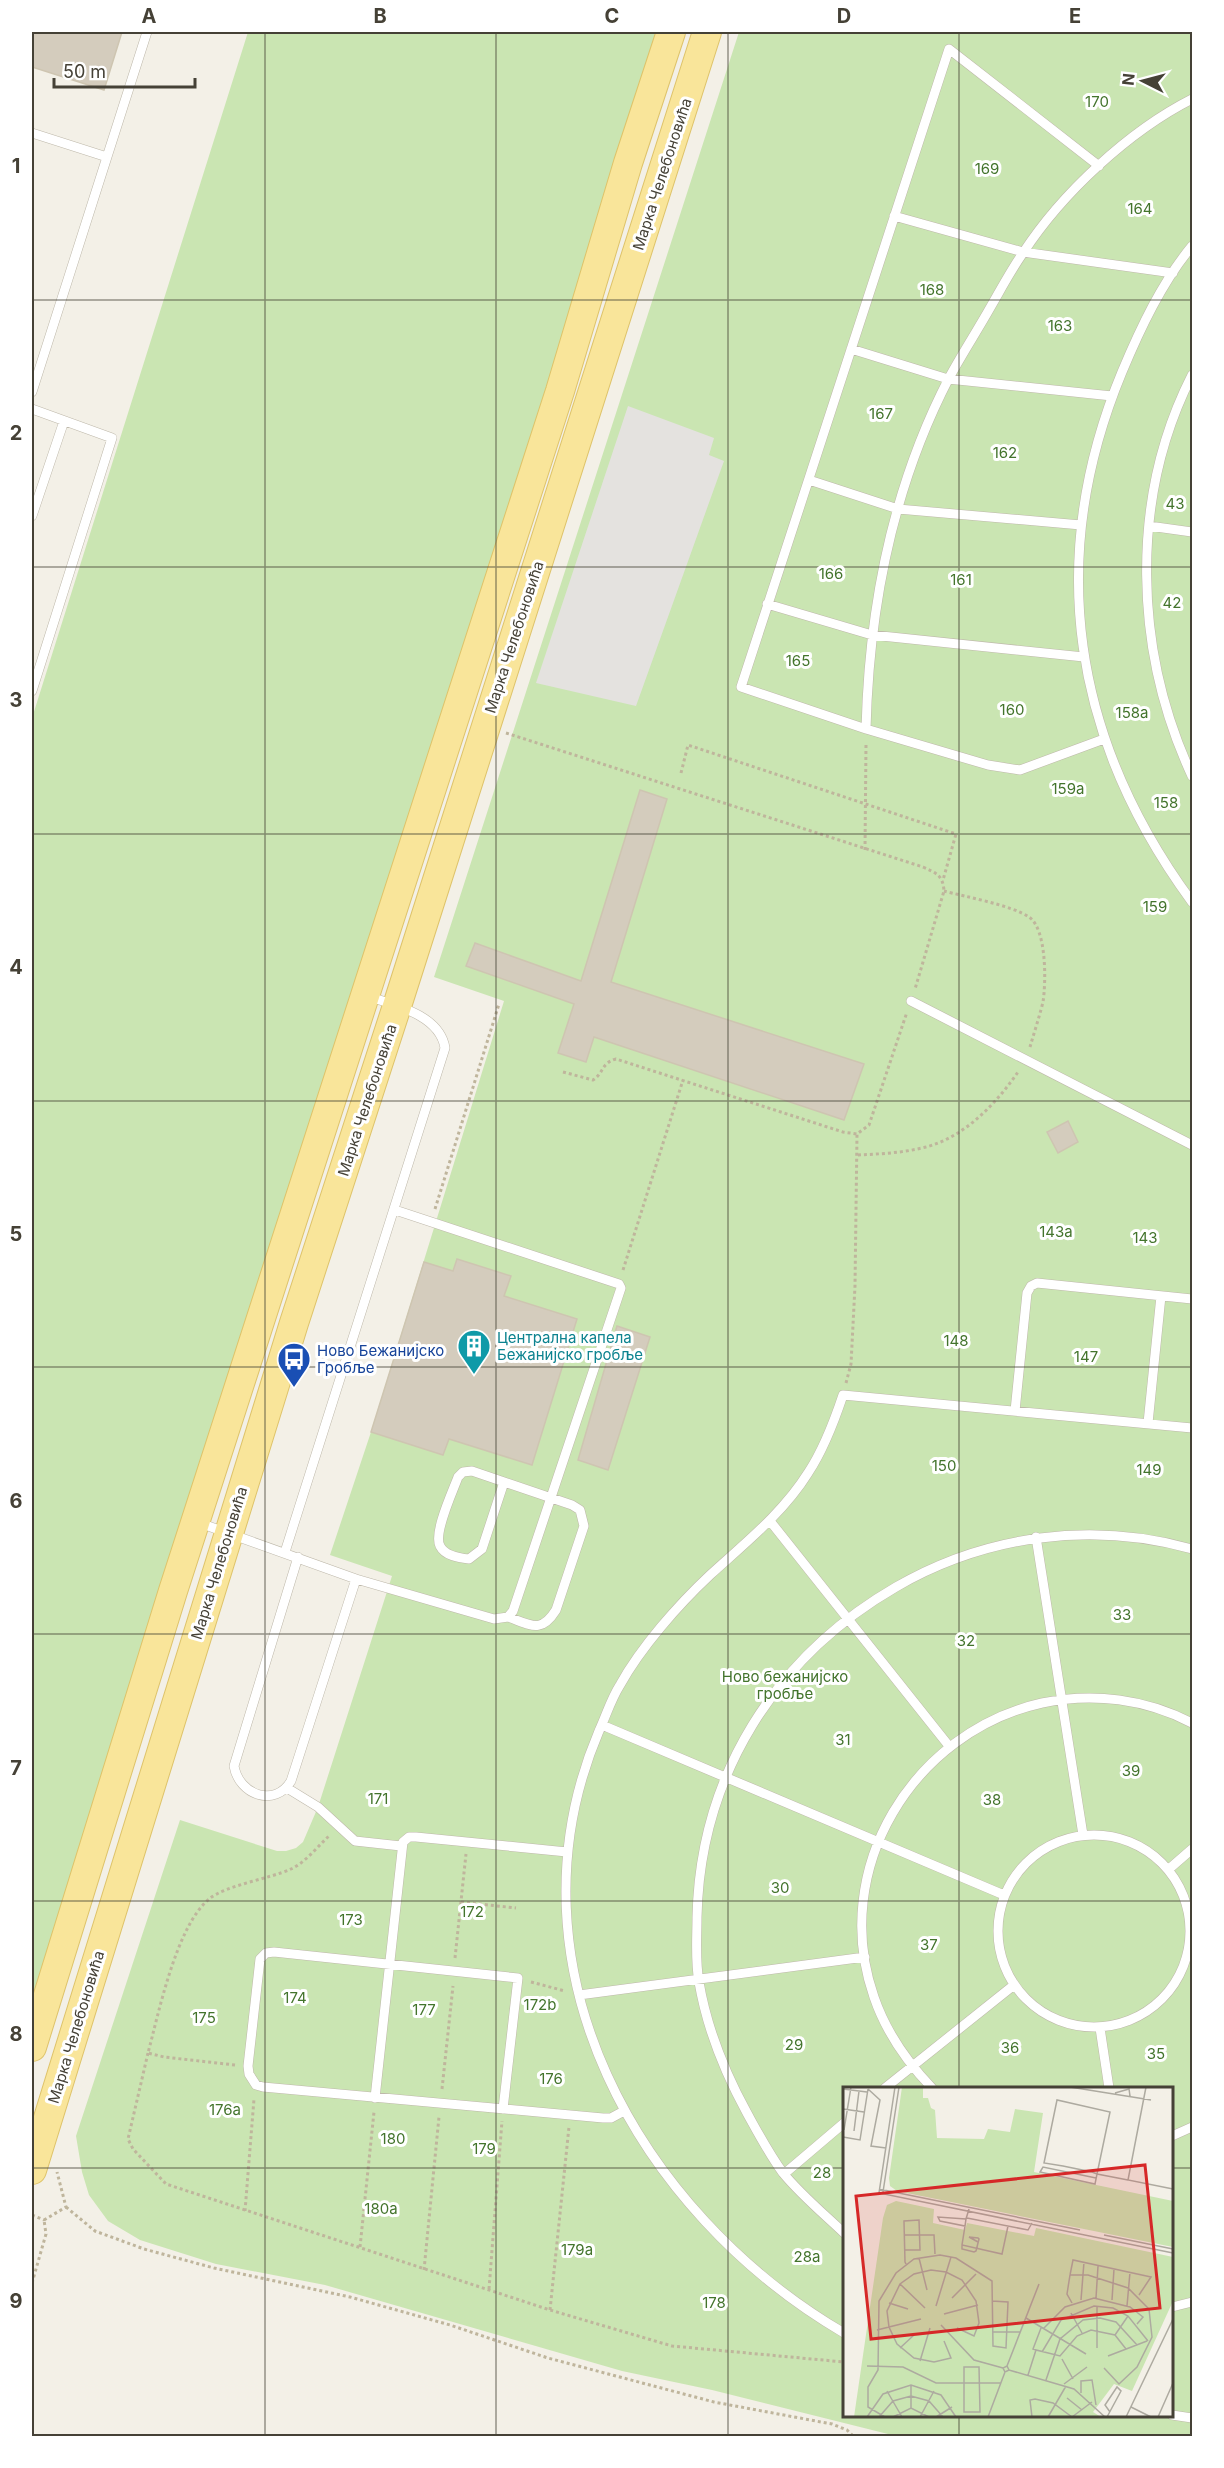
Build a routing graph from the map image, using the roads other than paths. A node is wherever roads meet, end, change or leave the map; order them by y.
1 (147, 32) edge
2 (671, 32) edge
3 (707, 32) edge
4 (1192, 99) edge
5 (32, 133) edge
6 (107, 157) junction
7 (1099, 166) junction
8 (894, 216) junction
9 (1192, 246) edge
10 (1023, 252) junction
11 (1173, 273) junction
12 (850, 349) junction
13 (1192, 375) edge
14 (948, 379) junction
15 (560, 391) junction
16 (32, 392) edge
17 (1112, 396) junction
18 (589, 400) junction
19 (32, 409) edge
20 (64, 421) junction
21 (809, 480) junction
22 (898, 509) junction
23 (32, 516) edge
24 (1081, 525) junction
25 (1149, 526) junction
26 (1192, 532) edge
27 (767, 604) junction
28 (872, 635) junction
29 (1084, 657) junction
30 (35, 668) edge
31 (32, 691) edge
32 (866, 729) junction
33 (1104, 739) junction
34 (1188, 755) edge
35 (1192, 776) edge
36 (1192, 902) edge
37 (366, 996) junction
38 (911, 1000) road end
39 (397, 1006) junction
40 (1191, 1142) edge
41 (395, 1210) junction
42 (1161, 1296) junction
43 (1192, 1299) edge
44 (1015, 1411) junction
45 (1148, 1423) junction
46 (1192, 1428) edge
47 (504, 1482) junction
48 (552, 1498) junction
49 (770, 1521) junction
50 (196, 1522) junction
51 (228, 1533) junction
52 (1036, 1537) junction
53 (1192, 1549) edge
54 (285, 1552) junction
55 (298, 1557) junction
56 (356, 1579) junction
57 (508, 1617) junction
58 (847, 1619) junction
59 (1061, 1699) junction
60 (1192, 1723) edge
61 (602, 1725) junction
62 (949, 1746) junction
63 (725, 1777) junction
64 (287, 1788) junction
65 (1083, 1834) junction
66 (878, 1841) junction
67 (401, 1846) junction
68 (1192, 1849) edge
69 (567, 1852) junction
70 (1169, 1869) junction
71 (1004, 1895) junction
72 (865, 1957) junction
73 (390, 1964) junction
74 (1189, 1965) edge
75 (699, 1980) junction
76 (1014, 1985) junction
77 (579, 1995) junction
78 (1100, 2028) junction
79 (32, 2047) edge
80 (912, 2067) junction
81 (886, 2087) edge
82 (931, 2087) edge
83 (1109, 2087) edge
84 (375, 2098) junction
85 (503, 2109) junction
86 (624, 2111) junction
87 (843, 2124) edge
88 (1192, 2127) edge
89 (1173, 2136) edge
90 (32, 2170) edge
91 (784, 2174) junction
92 (843, 2232) edge
93 (1192, 2302) edge
94 (1173, 2307) edge
95 (843, 2332) edge
96 (1173, 2415) edge
97 (1192, 2418) edge

1 - 6 lane
2 - 15 main road, Марка Челебоновића
3 - 18 main road, Марка Челебоновића
4 - 7 lane
5 - 6 lane
6 - 16 lane
7 - 8 lane
7 - 10 lane
8 - 10 lane
8 - 12 lane
9 - 11 lane
10 - 11 lane
10 - 14 lane
11 - 17 lane
12 - 14 lane
12 - 21 lane
13 - 25 lane
14 - 17 lane
14 - 22 lane
15 - 18 main road
15 - 37 main road, Марка Челебоновића
17 - 24 lane
18 - 39 main road, Марка Челебоновића
19 - 20 lane
20 - 23 lane
20 - 30 lane
21 - 22 lane
21 - 27 lane
22 - 24 lane
22 - 28 lane
24 - 29 lane
25 - 26 lane
25 - 34 lane
27 - 28 lane
27 - 32 lane
28 - 29 lane
28 - 32 lane
29 - 33 lane
30 - 31 lane
32 - 33 lane
33 - 36 lane
34 - 35 lane
37 - 39 lane
37 - 50 main road, Марка Челебоновића
38 - 40 lane
39 - 41 lane
39 - 51 main road, Марка Челебоновића
41 - 48 lane
41 - 54 lane
42 - 43 lane
42 - 44 lane
42 - 45 lane
44 - 45 lane
44 - 49 lane
45 - 46 lane
47 - 47 lane
47 - 48 lane
48 - 57 lane
48 - 57 lane
49 - 58 lane
49 - 61 lane
50 - 51 lane
50 - 79 main road, Марка Челебоновића
51 - 54 lane
51 - 90 main road, Марка Челебоновића
52 - 53 lane
52 - 58 lane
52 - 59 lane
54 - 55 lane
55 - 56 lane
55 - 64 lane
56 - 57 lane
56 - 64 lane
58 - 62 lane
58 - 63 lane
59 - 60 lane
59 - 62 lane
59 - 65 lane
61 - 63 lane
61 - 69 lane
62 - 66 lane
63 - 66 lane
63 - 75 lane
64 - 67 lane
65 - 70 lane
65 - 71 lane
66 - 71 lane
66 - 72 lane
67 - 69 lane
67 - 73 lane
68 - 70 lane
69 - 77 lane
70 - 74 lane
71 - 76 lane
72 - 75 lane
72 - 80 lane
73 - 84 lane
73 - 84 lane
73 - 85 lane
74 - 78 lane
75 - 77 lane
75 - 91 lane
76 - 78 lane
76 - 80 lane
77 - 86 lane
78 - 83 lane
80 - 81 lane
80 - 82 lane
84 - 85 lane
85 - 86 lane
86 - 95 lane
87 - 91 lane
88 - 89 lane
91 - 92 lane
93 - 94 lane
96 - 97 lane

